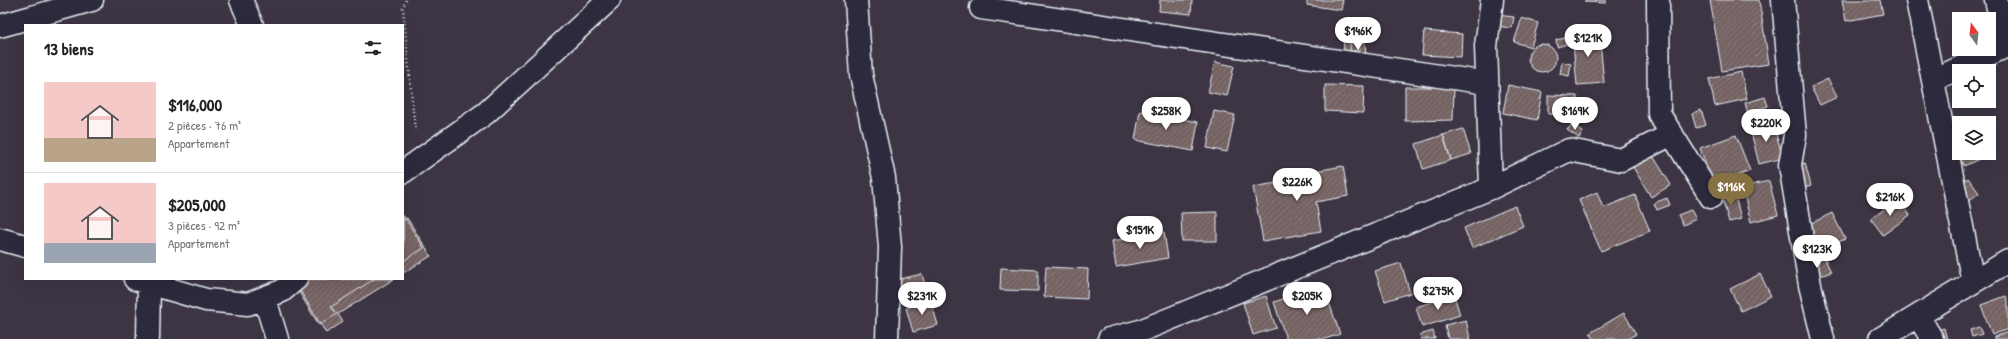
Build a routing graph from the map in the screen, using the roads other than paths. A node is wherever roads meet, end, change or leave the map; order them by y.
1 (92, 0) edge
2 (242, 0) edge
3 (609, 0) edge
4 (856, 0) edge
5 (1492, 0) edge
6 (1658, 0) edge
7 (1783, 0) edge
8 (1917, 0) edge
9 (1996, 0) edge
10 (982, 8) dead end
11 (252, 24) edge
12 (0, 26) edge
13 (1933, 80) junction
14 (1487, 83) junction
15 (1672, 134) junction
16 (411, 167) edge
17 (1491, 188) junction
18 (1711, 197) dead end
19 (0, 239) edge
20 (24, 246) edge
21 (2008, 261) edge
22 (295, 280) edge
23 (142, 281) edge
24 (1973, 282) junction
25 (265, 299) junction
26 (1918, 316) junction
27 (148, 339) edge
28 (277, 339) edge
29 (887, 339) edge
30 (1109, 339) edge
31 (1823, 339) edge
32 (1880, 339) edge
33 (1932, 339) edge

1 - 12 street
2 - 11 street
3 - 16 street
4 - 29 street
5 - 14 street
6 - 15 street
7 - 31 street
8 - 13 street
9 - 13 street
10 - 14 street
13 - 24 street
14 - 17 street
15 - 17 street
15 - 18 street
17 - 30 street
19 - 20 street
21 - 24 street
22 - 25 street
23 - 25 street
23 - 27 street
24 - 26 street
25 - 28 street
26 - 32 street
26 - 33 street

